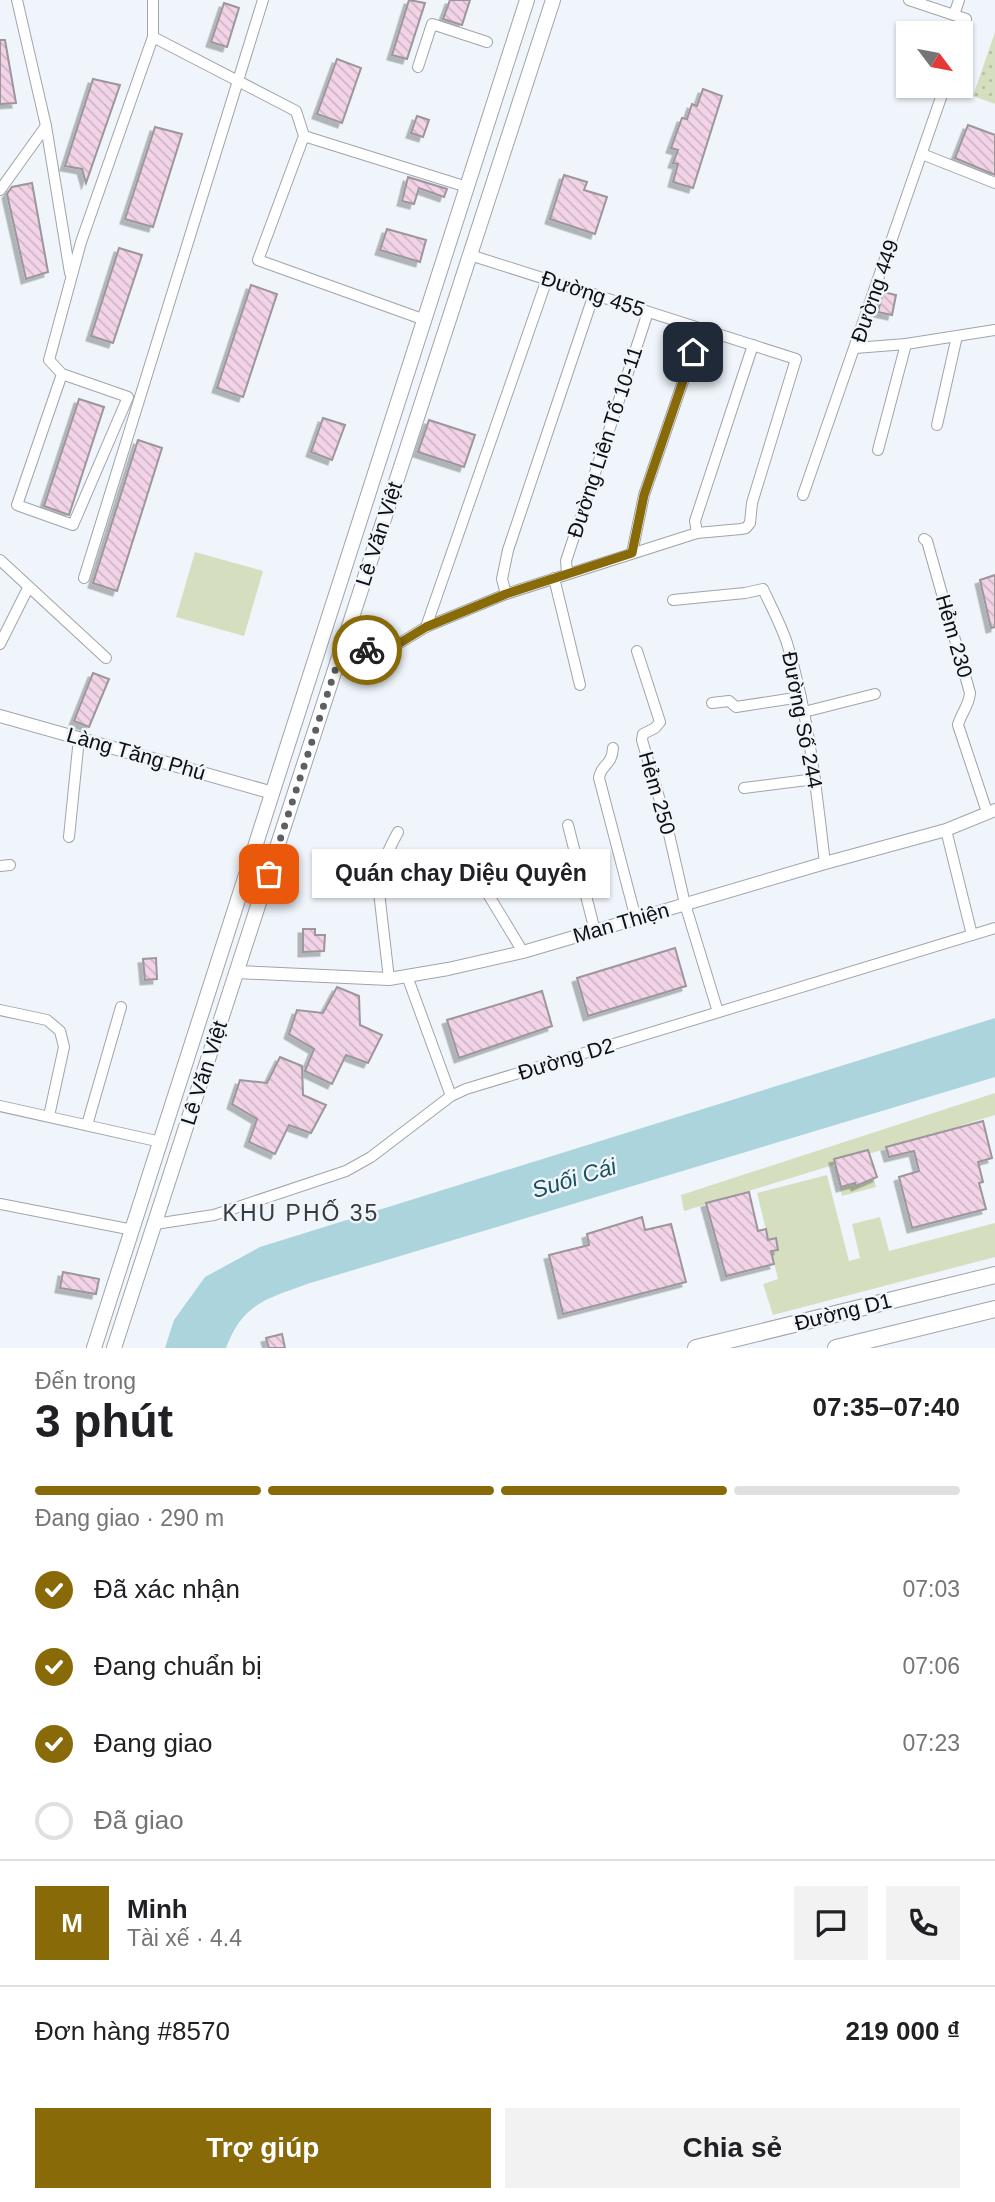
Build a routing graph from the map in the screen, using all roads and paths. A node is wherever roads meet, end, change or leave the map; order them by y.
1 (17, 0) edge
2 (153, 0) edge
3 (263, 0) edge
4 (527, 0) edge
5 (909, 0) edge
6 (947, 0) edge
7 (958, 0) edge
8 (548, 2) edge
9 (949, 13) junction
10 (965, 21) edge
11 (153, 37) junction
12 (487, 42) dead end
13 (418, 67) dead end
14 (237, 79) junction
15 (940, 98) edge
16 (46, 126) junction
17 (304, 136) junction
18 (922, 154) junction
19 (995, 183) edge
20 (467, 187) junction
21 (0, 190) edge
22 (448, 248) junction
23 (470, 255) junction
24 (71, 279) junction
25 (547, 279) junction
26 (594, 294) junction
27 (648, 312) junction
28 (425, 320) junction
29 (701, 328) junction
30 (995, 330) edge
31 (957, 336) junction
32 (906, 344) junction
33 (753, 345) junction
34 (855, 348) junction
35 (62, 374) junction
36 (937, 425) dead end
37 (878, 450) dead end
38 (803, 495) dead end
39 (696, 533) junction
40 (924, 539) dead end
41 (632, 553) junction
42 (0, 560) edge
43 (567, 573) junction
44 (84, 578) dead end
45 (554, 578) junction
46 (28, 588) junction
47 (506, 594) junction
48 (673, 600) dead end
49 (426, 627) junction
50 (1, 641) edge
51 (342, 649) junction
52 (638, 651) dead end
53 (106, 658) dead end
54 (580, 685) dead end
55 (875, 694) dead end
56 (801, 697) junction
57 (712, 703) dead end
58 (804, 712) junction
59 (0, 716) edge
60 (79, 738) junction
61 (613, 748) dead end
62 (815, 779) junction
63 (744, 788) dead end
64 (273, 793) junction
65 (293, 799) junction
66 (991, 811) edge
67 (568, 825) dead end
68 (946, 830) junction
69 (398, 832) dead end
70 (69, 837) dead end
71 (422, 860) dead end
72 (825, 863) junction
73 (685, 904) junction
74 (636, 919) junction
75 (995, 928) edge
76 (595, 931) junction
77 (972, 935) junction
78 (523, 952) junction
79 (216, 968) junction
80 (237, 972) junction
81 (407, 976) junction
82 (389, 979) junction
83 (121, 1007) dead end
84 (0, 1010) edge
85 (718, 1012) junction
86 (451, 1096) junction
87 (0, 1106) edge
88 (49, 1116) junction
89 (88, 1125) junction
90 (161, 1142) junction
91 (0, 1203) edge
92 (155, 1224) junction
93 (133, 1230) junction
94 (995, 1272) edge
95 (995, 1310) edge
96 (971, 1315) junction
97 (995, 1317) edge
98 (94, 1348) edge
99 (114, 1348) edge
100 (696, 1348) edge
101 (836, 1348) edge

1 - 16 street
2 - 11 street
3 - 14 street
4 - 20 main road, Lê Văn Việt
5 - 9 street
6 - 9 street
7 - 9 street
8 - 23 main road, Lê Văn Việt
9 - 10 street
11 - 14 street
11 - 24 street
12 - 13 street
14 - 17 street
14 - 44 street
15 - 18 street, Đường 449
16 - 21 street
16 - 24 street
17 - 20 street
17 - 28 street
18 - 19 street
18 - 34 street, Đường 449
20 - 22 main road, Lê Văn Việt
22 - 23 main road
22 - 28 main road, Lê Văn Việt
23 - 25 street, Đường 455
23 - 51 main road, Lê Văn Việt
24 - 35 street
25 - 26 street, Đường 455
25 - 49 street
26 - 27 street, Đường 455
26 - 47 street
27 - 29 street, Đường 455
27 - 43 street, Đường Liên Tổ 10-11
28 - 64 main road, Lê Văn Việt
29 - 33 street, Đường 455
29 - 41 street
30 - 31 street
31 - 32 street
31 - 36 street
32 - 34 street
32 - 37 street
33 - 39 street
33 - 39 street, Đường 455
34 - 38 street, Đường 449
35 - 35 street
39 - 41 street
40 - 66 street, Hẻm 230
41 - 43 street
42 - 46 street
43 - 45 street
45 - 47 street
45 - 54 street
46 - 50 street
46 - 53 street
47 - 49 street
48 - 56 street, Đường Số 244
49 - 51 street
51 - 65 main road, Lê Văn Việt
52 - 73 street, Hẻm 250
55 - 58 street
56 - 57 street
56 - 58 street, Đường Số 244
58 - 62 street, Đường Số 244
59 - 60 street, Làng Tăng Phú
60 - 64 street, Làng Tăng Phú
60 - 70 street
61 - 74 street
62 - 63 street
62 - 72 street, Đường Số 244
64 - 65 main road
64 - 79 main road, Lê Văn Việt
65 - 80 main road, Lê Văn Việt
66 - 68 street, Man Thiện
67 - 76 street
68 - 72 street, Man Thiện
68 - 77 street
69 - 82 street
71 - 78 street
72 - 73 street, Man Thiện
73 - 74 street, Man Thiện
73 - 85 street
74 - 76 street, Man Thiện
75 - 77 street, Đường D2
76 - 78 street, Man Thiện
77 - 85 street, Đường D2
78 - 81 street, Man Thiện
79 - 80 main road
79 - 90 main road, Lê Văn Việt
80 - 82 street, Man Thiện
80 - 92 main road, Lê Văn Việt
81 - 82 street, Man Thiện
81 - 86 street
83 - 89 street
84 - 88 street
85 - 86 street, Đường D2
86 - 92 street, Đường D2
87 - 88 street
88 - 89 street
89 - 90 street
90 - 93 main road, Lê Văn Việt
91 - 93 street
92 - 93 main road
92 - 99 main road, Lê Văn Việt
93 - 98 main road, Lê Văn Việt
94 - 100 main road, Đường D1
95 - 96 main road, Đường D1
96 - 97 main road, Đường D1
96 - 101 main road, Đường D1

